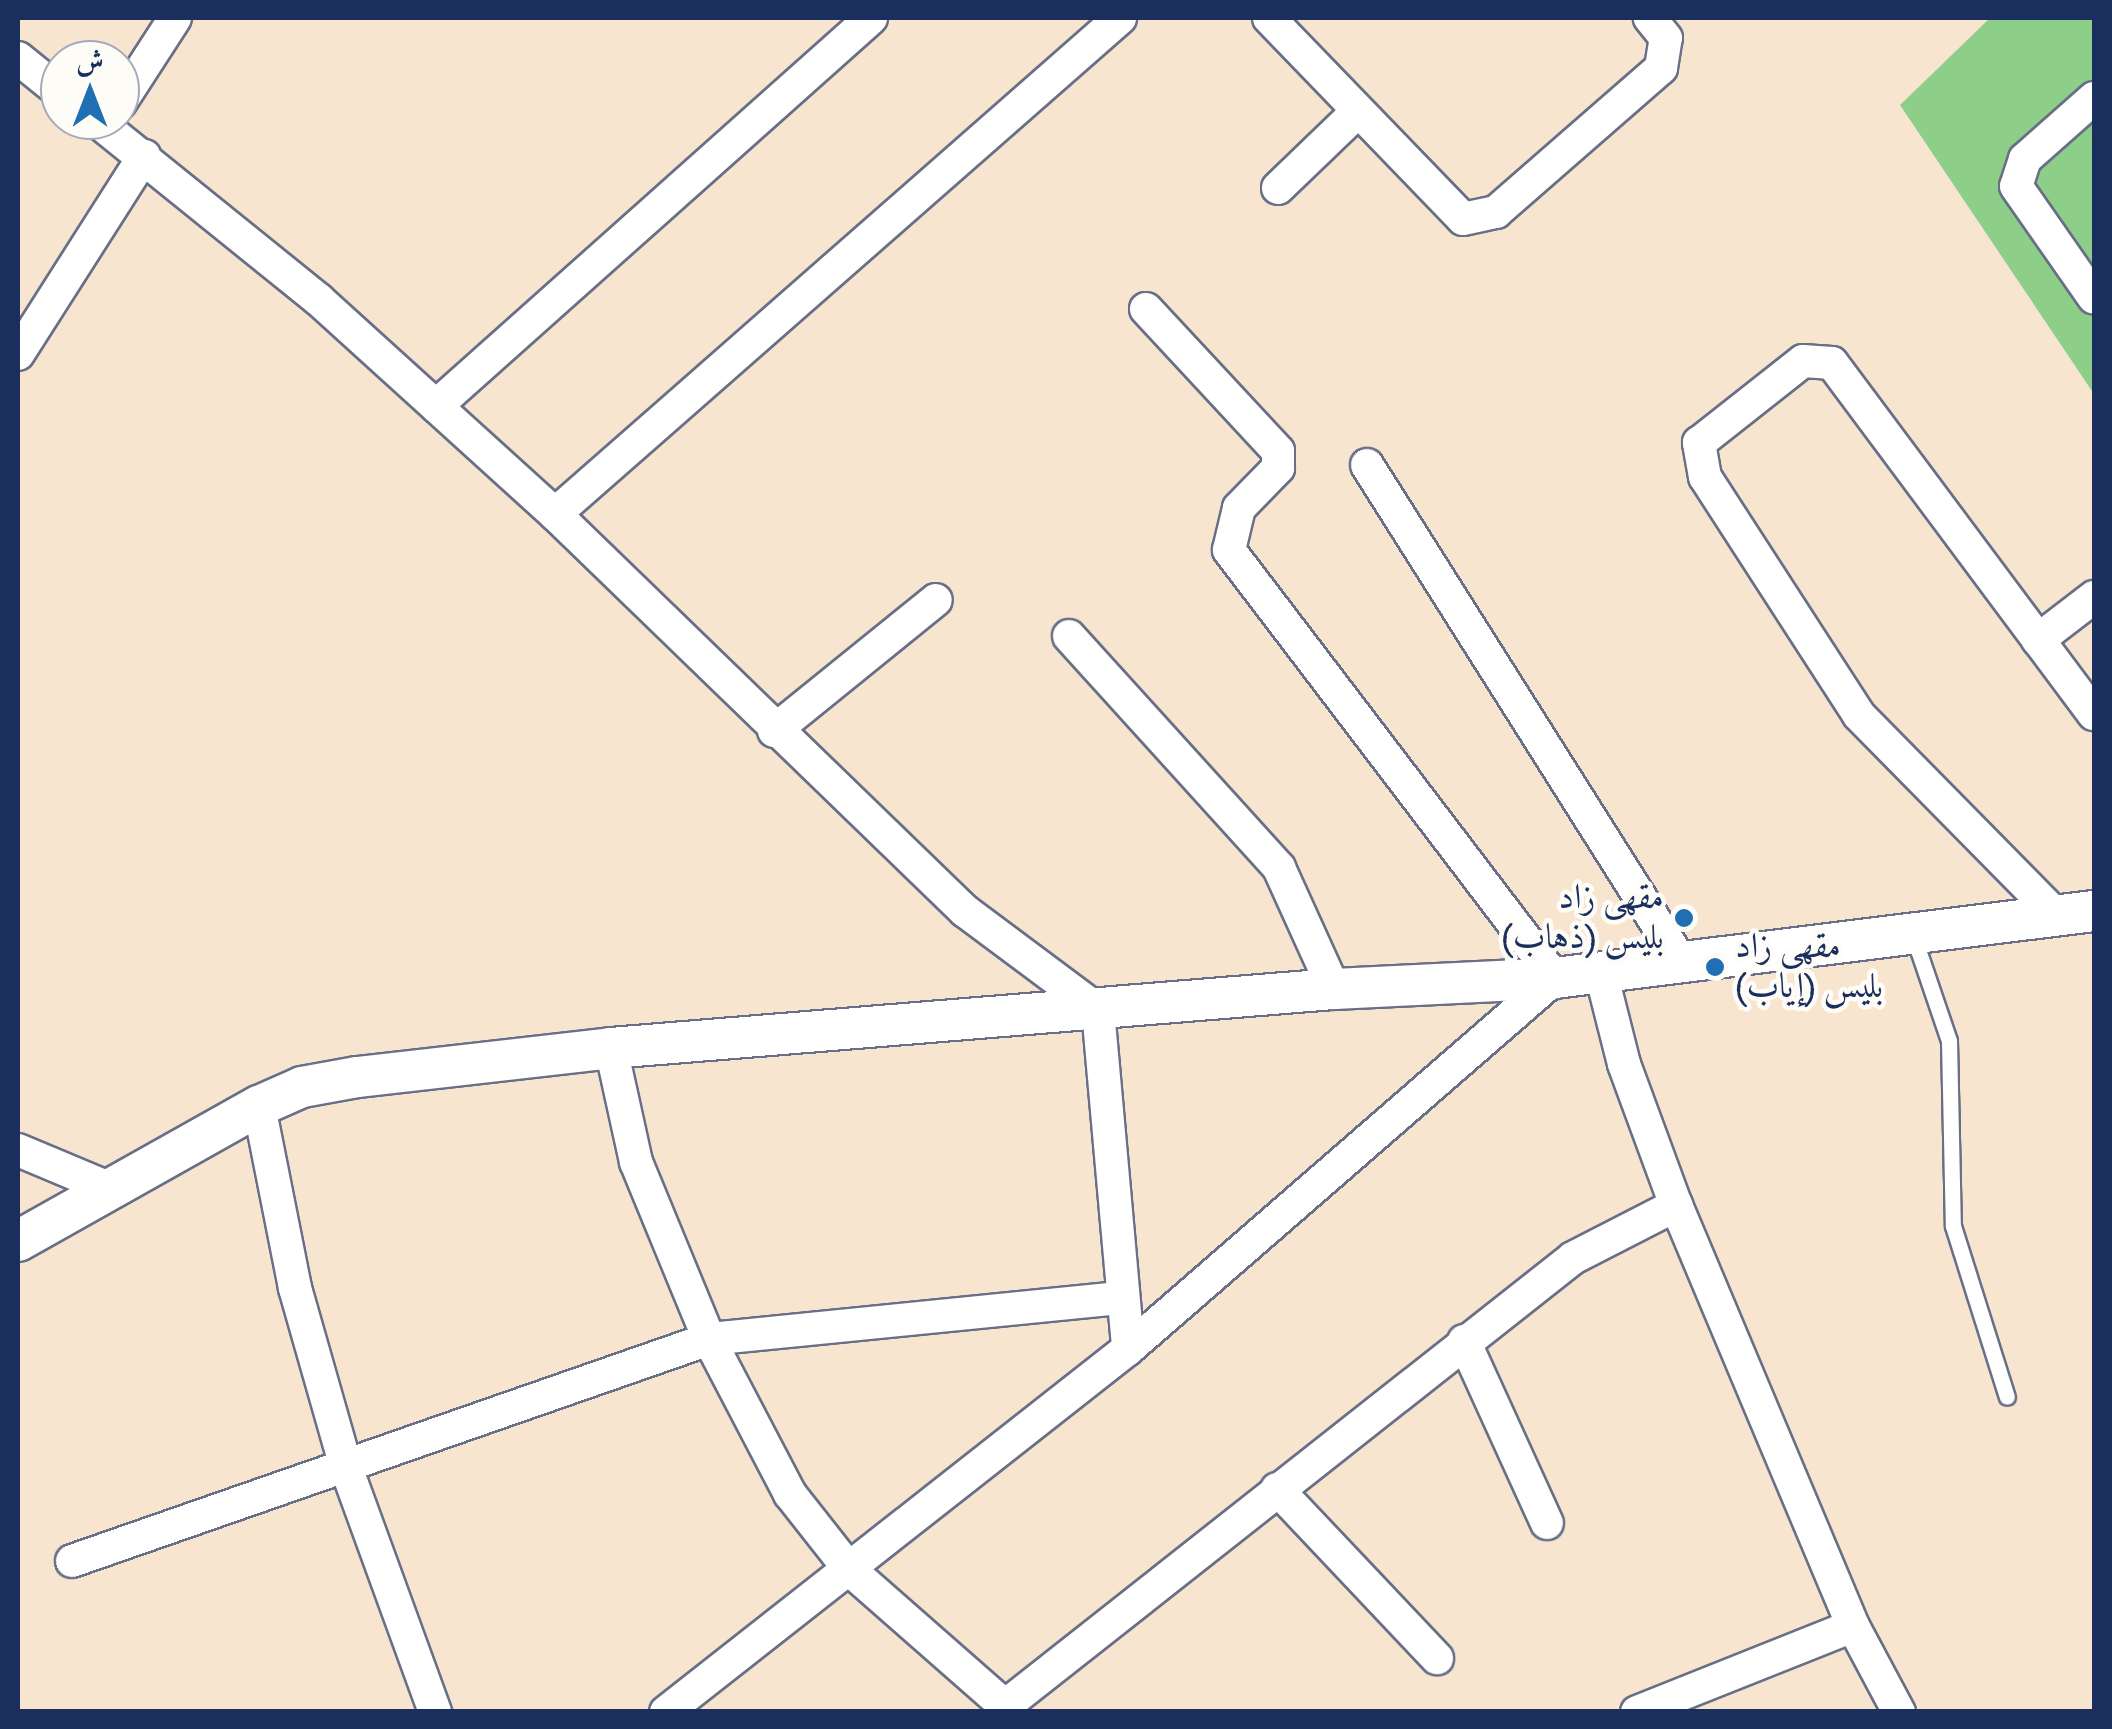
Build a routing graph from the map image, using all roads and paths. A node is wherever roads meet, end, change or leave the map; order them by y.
1 (175, 18) edge
2 (872, 18) edge
3 (1120, 18) edge
4 (1268, 18) edge
5 (1650, 18) edge
6 (18, 58) edge
7 (140, 69) edge
8 (40, 76) edge
9 (2094, 98) edge
10 (1356, 114) junction
11 (128, 140) edge
12 (144, 156) junction
13 (1278, 188) dead end
14 (2094, 298) edge
15 (1146, 310) dead end
16 (18, 354) edge
17 (436, 406) junction
18 (1367, 464) dead end
19 (554, 514) junction
20 (2094, 597) edge
21 (936, 600) dead end
22 (1068, 636) dead end
23 (2038, 640) junction
24 (2094, 714) edge
25 (774, 731) junction
26 (2076, 913) edge
27 (1913, 935) junction
28 (1684, 965) junction
29 (1601, 973) junction
30 (1555, 978) junction
31 (1334, 990) junction
32 (1098, 1010) junction
33 (611, 1048) junction
34 (259, 1106) junction
35 (18, 1150) edge
36 (109, 1188) junction
37 (1676, 1205) junction
38 (18, 1241) edge
39 (1121, 1298) junction
40 (709, 1339) junction
41 (1464, 1341) junction
42 (1128, 1349) junction
43 (2006, 1398) dead end
44 (347, 1470) junction
45 (1277, 1489) junction
46 (1547, 1524) dead end
47 (72, 1560) dead end
48 (849, 1568) junction
49 (1853, 1626) junction
50 (1438, 1658) dead end
51 (1009, 1709) edge
52 (435, 1712) edge
53 (666, 1712) edge
54 (1637, 1712) edge
55 (1898, 1712) edge

1 - 7 street
2 - 17 street
3 - 19 street
4 - 10 street
5 - 10 street
6 - 8 street
9 - 14 street
10 - 13 street
11 - 12 street
12 - 16 street
12 - 17 street
15 - 30 street
17 - 19 street
18 - 28 street
19 - 25 street
20 - 23 street
21 - 25 street
22 - 31 street
23 - 24 street
23 - 26 street
25 - 32 street
26 - 27 street
27 - 28 street
27 - 43 lane
28 - 29 street
29 - 30 street
29 - 37 street
30 - 31 street
30 - 42 street
31 - 32 street
32 - 33 street
32 - 39 street
33 - 34 street
33 - 40 street
34 - 36 street
34 - 44 street
35 - 36 street
36 - 38 street
37 - 41 street
37 - 49 street
39 - 40 street
39 - 42 street
40 - 44 street
40 - 48 street
41 - 45 street
41 - 46 street
42 - 48 street
44 - 47 street
44 - 52 street
45 - 50 street
45 - 51 street
48 - 51 street
48 - 53 street
49 - 54 street
49 - 55 street

